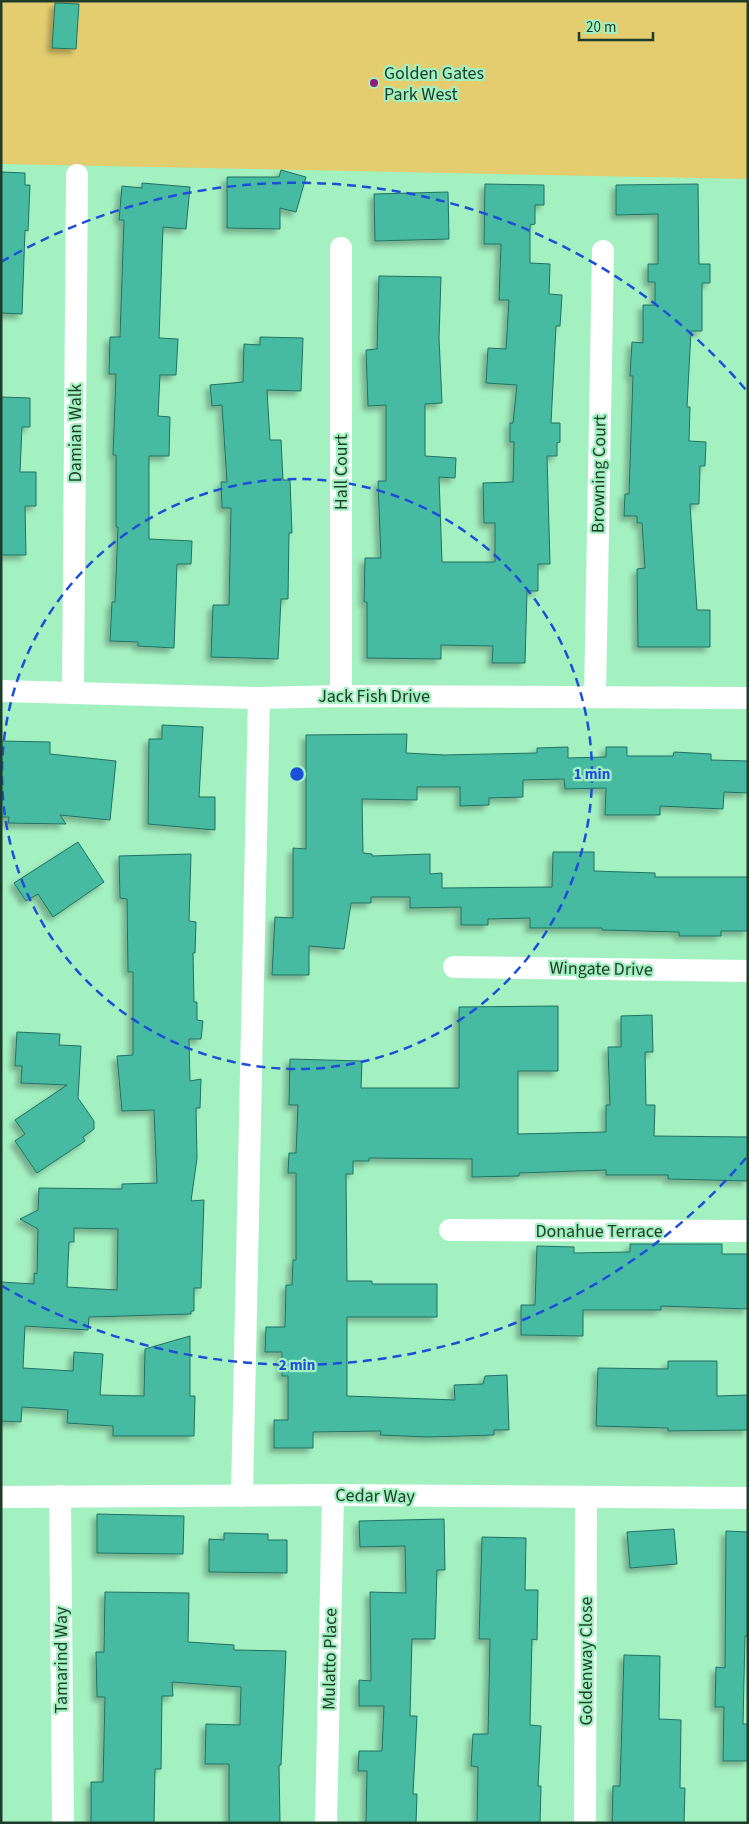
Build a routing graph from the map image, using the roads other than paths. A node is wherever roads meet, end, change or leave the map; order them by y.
1 (77, 175) dead end
2 (341, 248) dead end
3 (603, 251) dead end
4 (1, 690) edge
5 (73, 692) junction
6 (340, 696) junction
7 (595, 697) junction
8 (259, 698) junction
9 (748, 698) edge
10 (454, 967) dead end
11 (748, 971) edge
12 (450, 1230) dead end
13 (748, 1231) edge
14 (333, 1495) junction
15 (60, 1496) junction
16 (242, 1496) junction
17 (1, 1497) edge
18 (586, 1498) junction
19 (748, 1498) edge
20 (63, 1823) edge
21 (326, 1823) edge
22 (585, 1823) edge

1 - 5 street, Damian Walk
2 - 6 street, Hall Court
3 - 7 street, Browning Court
4 - 5 street, Jack Fish Drive
5 - 8 street, Jack Fish Drive
6 - 7 street, Jack Fish Drive
6 - 8 street, Jack Fish Drive
7 - 9 street, Jack Fish Drive
8 - 16 street
10 - 11 street, Wingate Drive
12 - 13 street, Donahue Terrace
14 - 16 street, Cedar Way
14 - 18 street, Cedar Way
14 - 21 street, Mulatto Place
15 - 16 street, Cedar Way
15 - 17 street, Cedar Way
15 - 20 street, Tamarind Way
18 - 19 street, Cedar Way
18 - 22 street, Goldenway Close

